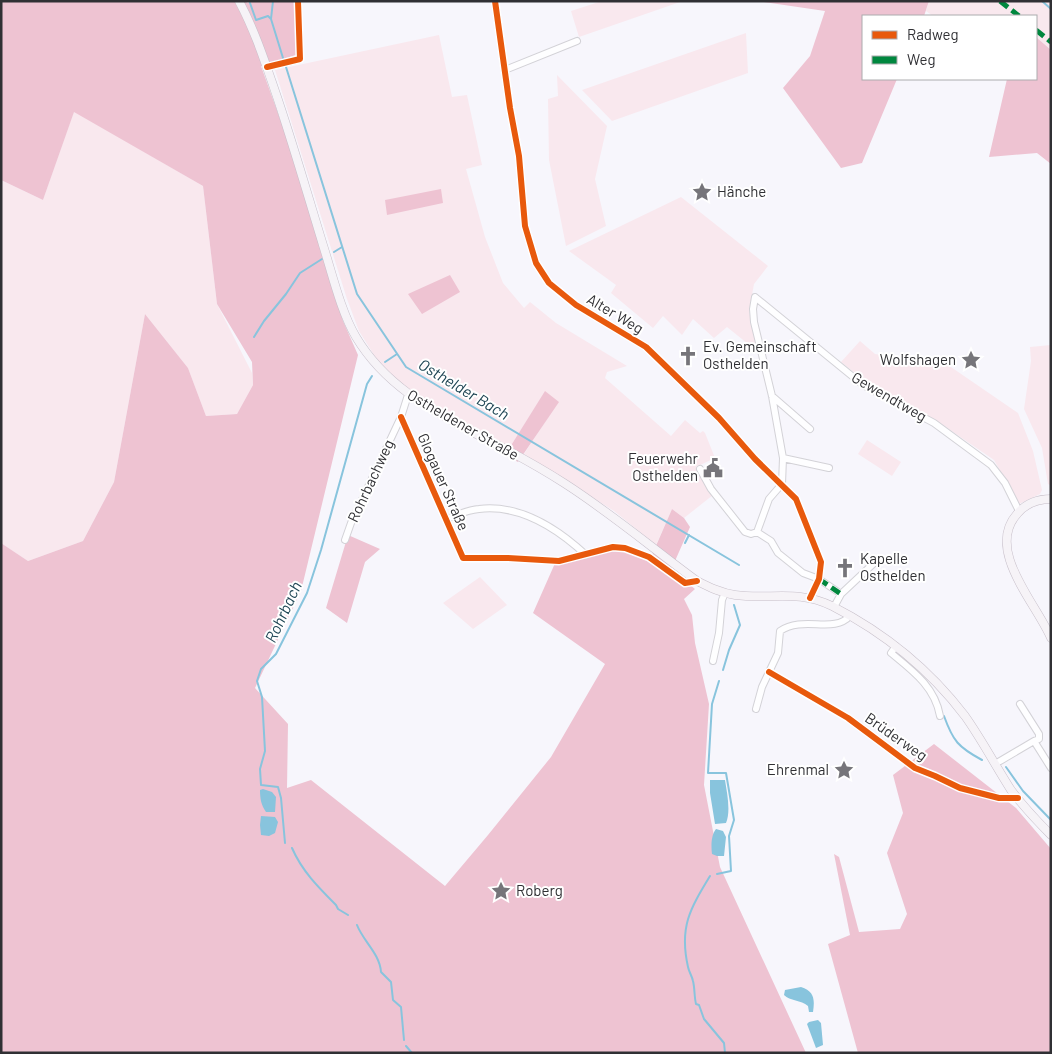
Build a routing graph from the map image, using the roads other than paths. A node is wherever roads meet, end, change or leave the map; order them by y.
1 (239, 1) edge
2 (298, 1) edge
3 (496, 1) edge
4 (577, 41) dead end
5 (267, 67) junction
6 (505, 70) junction
7 (408, 395) junction
8 (772, 396) junction
9 (400, 417) junction
10 (810, 429) dead end
11 (783, 458) junction
12 (829, 468) dead end
13 (700, 469) dead end
14 (782, 484) junction
15 (1051, 499) edge
16 (1019, 511) junction
17 (446, 519) junction
18 (757, 532) junction
19 (345, 540) dead end
20 (586, 555) junction
21 (873, 564) dead end
22 (819, 579) junction
23 (697, 580) junction
24 (725, 593) junction
25 (841, 594) junction
26 (810, 598) junction
27 (834, 607) junction
28 (850, 616) junction
29 (1051, 638) edge
30 (896, 646) junction
31 (714, 661) dead end
32 (769, 672) junction
33 (1020, 704) dead end
34 (756, 709) dead end
35 (940, 716) dead end
36 (1034, 741) junction
37 (995, 764) junction
38 (1051, 768) edge
39 (1018, 798) junction
40 (1051, 835) edge

1 - 5 main road, Ostheldener Straße
2 - 5 street
3 - 6 street, Alter Weg
4 - 6 street
5 - 7 main road, Ostheldener Straße
6 - 14 street, Alter Weg
7 - 9 street, Rohrbachweg
7 - 23 main road, Ostheldener Straße
8 - 10 street
8 - 11 street, Gewendtweg
8 - 16 street, Gewendtweg
9 - 17 street, Glogauer Straße
9 - 19 street, Rohrbachweg
11 - 12 street
11 - 14 street, Gewendtweg
13 - 18 street
14 - 18 street
14 - 22 street, Alter Weg
15 - 16 main road
16 - 29 main road
17 - 20 street
17 - 20 street, Glogauer Straße
18 - 22 street
20 - 23 street
21 - 25 street
22 - 25 street
22 - 26 street, Alter Weg
23 - 24 main road, Ostheldener Straße
24 - 26 main road, Ostheldener Straße
24 - 31 street
25 - 27 street
26 - 27 main road, Ostheldener Straße
27 - 28 main road, Ostheldener Straße
28 - 30 main road, Ostheldener Straße
28 - 32 street
30 - 35 street
30 - 37 main road, Ostheldener Straße
32 - 34 street
32 - 39 street, Brüderweg
33 - 36 street
36 - 37 street
36 - 38 street
37 - 39 main road, Ostheldener Straße
39 - 40 main road, Ostheldener Straße

